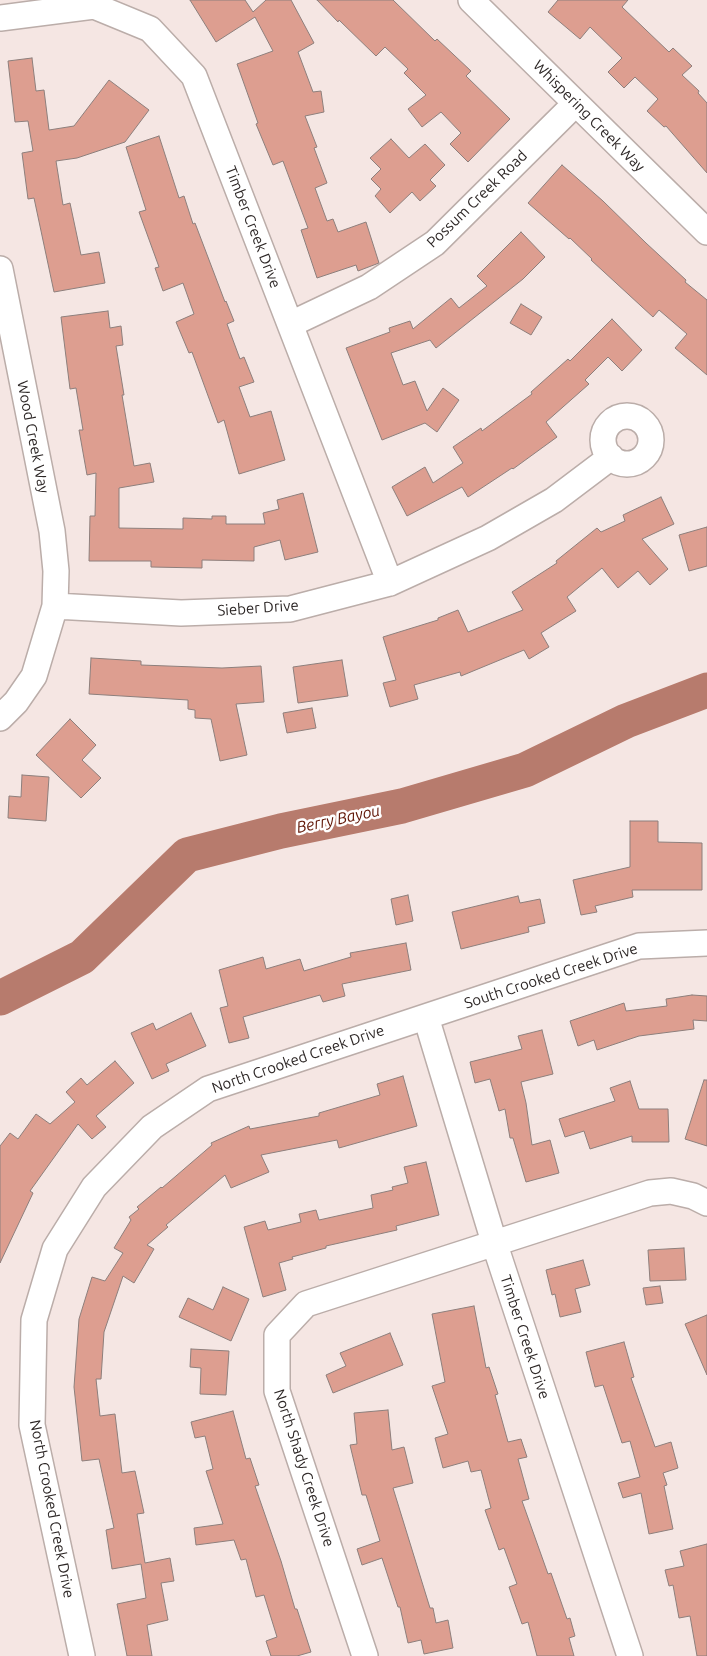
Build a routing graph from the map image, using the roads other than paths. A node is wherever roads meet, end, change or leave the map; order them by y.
1 (471, 0) edge
2 (0, 18) edge
3 (575, 104) junction
4 (707, 232) edge
5 (0, 269) edge
6 (290, 324) junction
7 (611, 457) dead end
8 (390, 583) junction
9 (55, 606) junction
10 (0, 718) edge
11 (707, 943) edge
12 (426, 1017) junction
13 (707, 1203) edge
14 (494, 1242) junction
15 (82, 1656) edge
16 (365, 1656) edge
17 (630, 1656) edge

1 - 3 street, Whispering Creek Way
2 - 6 street, Timber Creek Drive
3 - 4 street, Whispering Creek Way
3 - 6 street, Possum Creek Road
5 - 9 street, Wood Creek Way
6 - 8 street, Timber Creek Drive
7 - 8 street, Sieber Drive
8 - 9 street, Sieber Drive
9 - 10 street
11 - 12 street, South Crooked Creek Drive
12 - 14 street, Timber Creek Drive
12 - 15 street, North Crooked Creek Drive
13 - 14 street, North Shady Creek Drive
14 - 16 street, North Shady Creek Drive
14 - 17 street, Timber Creek Drive

